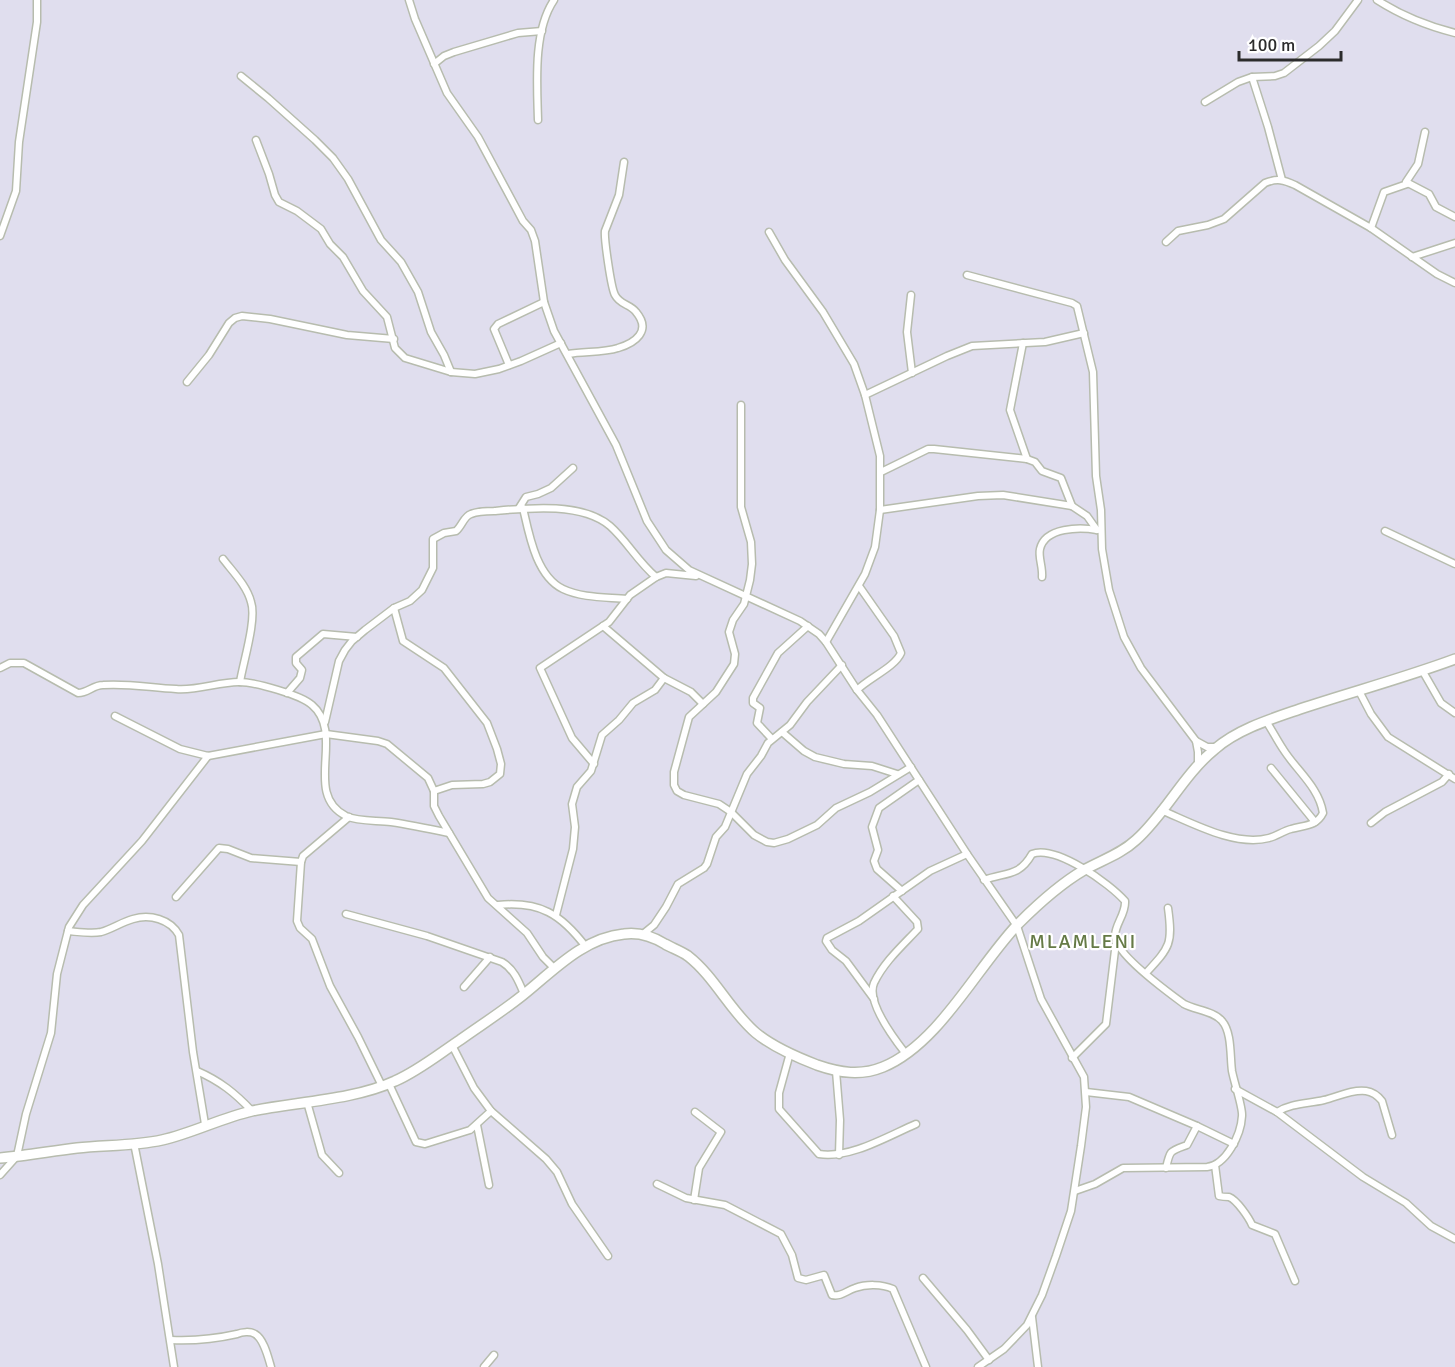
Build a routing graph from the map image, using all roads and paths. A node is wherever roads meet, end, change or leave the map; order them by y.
1 (37, 0) edge
2 (409, 0) edge
3 (554, 0) edge
4 (1358, 0) edge
5 (1377, 0) edge
6 (542, 31) junction
7 (1455, 33) edge
8 (434, 64) junction
9 (241, 76) dead end
10 (1252, 77) junction
11 (1205, 102) dead end
12 (538, 120) dead end
13 (1425, 132) dead end
14 (256, 140) dead end
15 (624, 162) dead end
16 (1282, 180) junction
17 (1407, 184) junction
18 (1455, 217) edge
19 (1371, 228) junction
20 (769, 232) dead end
21 (0, 236) edge
22 (1166, 242) dead end
23 (1455, 243) edge
24 (1412, 257) junction
25 (967, 275) dead end
26 (1455, 284) edge
27 (910, 295) dead end
28 (544, 302) junction
29 (1084, 333) junction
30 (394, 339) junction
31 (561, 343) junction
32 (1023, 343) junction
33 (568, 354) junction
34 (509, 365) junction
35 (451, 372) junction
36 (912, 373) junction
37 (187, 382) dead end
38 (865, 395) junction
39 (741, 405) dead end
40 (1027, 459) junction
41 (573, 468) dead end
42 (881, 472) junction
43 (1072, 506) junction
44 (521, 508) junction
45 (880, 510) junction
46 (1099, 531) junction
47 (1385, 531) dead end
48 (223, 559) dead end
49 (1455, 564) edge
50 (700, 576) junction
51 (656, 577) junction
52 (1042, 577) dead end
53 (859, 586) junction
54 (746, 595) junction
55 (627, 599) junction
56 (394, 608) junction
57 (603, 626) junction
58 (808, 626) junction
59 (357, 637) junction
60 (826, 642) junction
61 (1455, 659) edge
62 (842, 665) junction
63 (0, 668) edge
64 (1422, 670) junction
65 (664, 678) junction
66 (240, 682) junction
67 (858, 690) junction
68 (1359, 691) junction
69 (287, 693) junction
70 (703, 704) junction
71 (1455, 713) edge
72 (115, 716) dead end
73 (1266, 721) junction
74 (325, 726) junction
75 (782, 732) junction
76 (326, 734) junction
77 (772, 739) junction
78 (1196, 741) junction
79 (1217, 747) junction
80 (207, 756) junction
81 (594, 764) junction
82 (1198, 765) junction
83 (911, 767) junction
84 (1270, 768) dead end
85 (897, 774) junction
86 (1453, 777) edge
87 (919, 780) junction
88 (434, 790) junction
89 (1161, 810) junction
90 (731, 812) junction
91 (349, 817) junction
92 (1315, 822) junction
93 (1371, 823) dead end
94 (449, 833) junction
95 (967, 854) junction
96 (301, 862) junction
97 (1084, 870) junction
98 (984, 880) junction
99 (902, 891) junction
100 (893, 896) junction
101 (176, 897) dead end
102 (498, 905) junction
103 (1168, 908) dead end
104 (346, 914) dead end
105 (556, 915) junction
106 (1017, 926) junction
107 (68, 931) junction
108 (643, 934) junction
109 (1116, 942) junction
110 (586, 947) junction
111 (490, 957) junction
112 (554, 968) junction
113 (1146, 973) junction
114 (464, 987) dead end
115 (524, 994) junction
116 (874, 999) junction
117 (452, 1045) junction
118 (790, 1053) junction
119 (906, 1054) junction
120 (1072, 1058) junction
121 (197, 1071) junction
122 (836, 1071) junction
123 (386, 1085) junction
124 (1235, 1089) junction
125 (1086, 1092) junction
126 (307, 1102) junction
127 (252, 1111) junction
128 (491, 1111) junction
129 (695, 1112) dead end
130 (1277, 1112) junction
131 (205, 1124) junction
132 (916, 1124) dead end
133 (477, 1125) junction
134 (1197, 1126) junction
135 (1392, 1135) dead end
136 (134, 1143) junction
137 (1234, 1144) junction
138 (839, 1155) junction
139 (17, 1156) junction
140 (0, 1158) edge
141 (1215, 1165) junction
142 (1166, 1168) junction
143 (339, 1173) dead end
144 (0, 1175) edge
145 (657, 1184) dead end
146 (489, 1185) dead end
147 (1074, 1191) junction
148 (694, 1200) junction
149 (1455, 1239) edge
150 (608, 1256) dead end
151 (923, 1278) dead end
152 (1295, 1281) dead end
153 (1032, 1316) junction
154 (171, 1340) junction
155 (494, 1355) dead end
156 (989, 1360) junction
157 (174, 1367) edge
158 (271, 1367) edge
159 (484, 1367) edge
160 (926, 1367) edge
161 (978, 1367) edge
162 (1038, 1367) edge

1 - 21 street
2 - 8 street
3 - 6 street
4 - 10 street
5 - 7 street
6 - 8 street
6 - 12 street
8 - 28 street
9 - 35 street
10 - 11 street
10 - 16 street
13 - 17 street
14 - 30 street
15 - 33 street
16 - 19 street
16 - 22 street
17 - 18 street
17 - 19 street
19 - 24 street
20 - 38 street
23 - 24 street
24 - 26 street
25 - 29 street
27 - 36 street
28 - 31 street
28 - 34 street
29 - 32 street
29 - 46 street
30 - 35 street
30 - 37 street
31 - 33 street
31 - 34 street
32 - 36 street
32 - 40 street
33 - 50 street
34 - 35 street
36 - 38 street
38 - 42 street
39 - 54 street
40 - 42 street
40 - 43 street
41 - 44 street
42 - 45 street
43 - 45 street
43 - 46 street
44 - 51 street
44 - 55 street
44 - 56 street
45 - 53 street
46 - 52 street
46 - 78 street
47 - 49 street
48 - 66 street
50 - 51 street
50 - 54 street
51 - 55 street
53 - 60 street
53 - 67 street
54 - 58 street
54 - 70 street
55 - 57 street
56 - 59 street
56 - 88 street
57 - 65 street
57 - 81 street
58 - 60 street
58 - 77 street
59 - 69 street
59 - 74 street
60 - 62 street
61 - 64 main road
62 - 67 street
62 - 75 street
63 - 66 street
64 - 68 main road
64 - 71 street
65 - 70 street
65 - 81 street
66 - 69 street
67 - 83 street
68 - 73 main road
68 - 86 street
69 - 74 street
70 - 90 street
72 - 80 street
73 - 79 main road
73 - 92 street
74 - 76 street
75 - 77 street
75 - 85 street
76 - 80 street
76 - 88 street
76 - 91 street
77 - 90 street
78 - 79 street
78 - 82 street
79 - 82 main road
80 - 107 street
81 - 105 street
82 - 89 main road
83 - 85 street
83 - 87 street
84 - 92 street
85 - 90 street
86 - 93 street
87 - 95 street
87 - 99 street
88 - 94 street
89 - 92 street
89 - 97 main road
90 - 108 street
91 - 94 street
91 - 96 street
94 - 102 street
95 - 98 street
95 - 99 street
96 - 101 street
96 - 123 street
97 - 98 street
97 - 106 main road
97 - 109 street
98 - 106 street
99 - 100 street
100 - 116 street
100 - 116 street
102 - 105 street
102 - 112 street
103 - 113 street
104 - 111 street
105 - 110 street
106 - 119 main road
106 - 120 street
107 - 121 street
107 - 139 street
108 - 110 main road
108 - 118 main road
109 - 113 street
109 - 120 street
110 - 112 main road
111 - 114 street
111 - 115 street
112 - 115 main road
113 - 124 street
115 - 117 main road
116 - 119 street
117 - 123 main road
117 - 128 street
118 - 122 main road
118 - 138 street
119 - 122 main road
120 - 125 street
121 - 127 street
121 - 131 street
122 - 138 street
123 - 126 main road
123 - 133 street
124 - 130 street
124 - 137 street
125 - 134 street
125 - 147 street
126 - 127 main road
126 - 143 street
127 - 131 main road
128 - 133 street
128 - 150 street
129 - 148 street
130 - 135 street
130 - 149 street
131 - 136 main road
132 - 138 street
133 - 146 street
134 - 137 street
134 - 142 street
136 - 139 main road
136 - 154 street
137 - 141 street
139 - 140 main road
139 - 144 street
141 - 142 street
141 - 152 street
142 - 147 street
145 - 148 street
147 - 153 street
148 - 160 street
151 - 156 street
153 - 156 street
153 - 162 street
154 - 157 street
154 - 158 street
155 - 159 street
156 - 161 street

